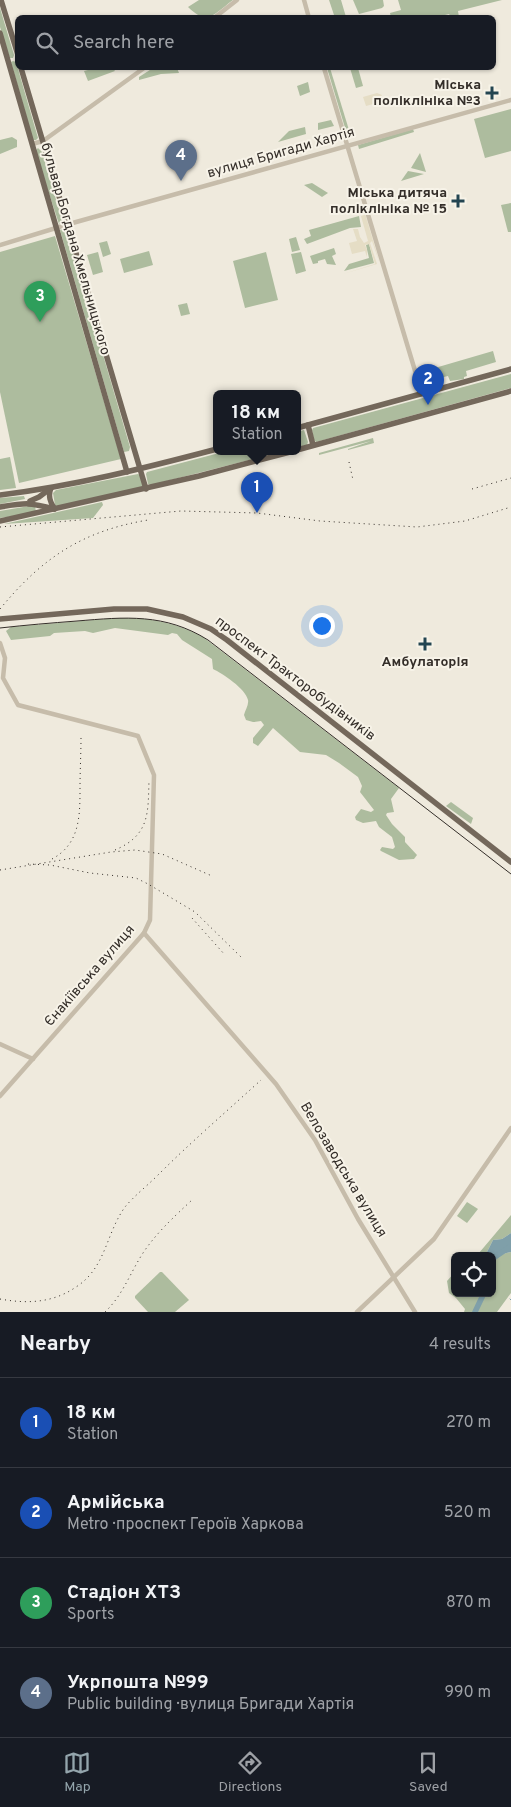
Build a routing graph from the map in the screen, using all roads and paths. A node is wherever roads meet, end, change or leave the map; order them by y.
1 (1, 0) edge
2 (237, 0) edge
3 (304, 0) edge
4 (218, 15) edge
5 (308, 15) edge
6 (0, 33) edge
7 (15, 45) edge
8 (22, 70) edge
9 (141, 70) edge
10 (325, 70) edge
11 (511, 100) edge
12 (43, 141) junction
13 (32, 144) junction
14 (348, 146) junction
15 (68, 224) junction
16 (56, 228) junction
17 (0, 245) edge
18 (511, 369) edge
19 (511, 391) edge
20 (422, 394) junction
21 (308, 425) junction
22 (301, 427) edge
23 (313, 445) junction
24 (301, 449) edge
25 (213, 450) edge
26 (278, 455) edge
27 (141, 470) junction
28 (127, 472) junction
29 (51, 488) junction
30 (146, 489) junction
31 (0, 495) edge
32 (26, 503) junction
33 (0, 507) edge
34 (56, 510) junction
35 (0, 521) edge
36 (0, 619) edge
37 (0, 643) edge
38 (1, 679) edge
39 (511, 862) edge
40 (144, 933) junction
41 (0, 1044) edge
42 (33, 1058) junction
43 (0, 1096) edge
44 (511, 1128) edge
45 (393, 1277) junction
46 (356, 1312) edge
47 (415, 1312) edge

1 - 7 main road
2 - 4 street
3 - 5 street
6 - 13 main road, бульвар Богдана Хмельницького
8 - 12 main road, бульвар Богдана Хмельницького
9 - 12 street
10 - 14 street
11 - 14 street, вулиця Бригади Хартія
12 - 13 street
12 - 15 main road, бульвар Богдана Хмельницького
13 - 16 main road, бульвар Богдана Хмельницького
14 - 15 street, вулиця Бригади Хартія
14 - 20 street
15 - 16 street, вулиця Бригади Хартія
15 - 27 main road, бульвар Богдана Хмельницького
16 - 17 street, вулиця Бригади Хартія
16 - 28 main road, бульвар Богдана Хмельницького
18 - 20 main road
19 - 23 main road
20 - 21 main road
21 - 22 main road
21 - 23 main road
23 - 24 main road
25 - 27 main road
26 - 30 main road
27 - 28 main road
27 - 30 main road, бульвар Богдана Хмельницького
28 - 29 main road
29 - 31 main road
29 - 32 main road
29 - 34 main road
30 - 34 main road
32 - 33 main road
32 - 34 main road
34 - 35 main road
36 - 39 main road, проспект Тракторобудівників
37 - 38 street
38 - 40 street, Єнакіївська вулиця
40 - 42 street, Єнакіївська вулиця
40 - 45 street, Велозаводська вулиця
41 - 42 street
42 - 43 street, Єнакіївська вулиця
44 - 45 street
45 - 46 street
45 - 47 street, Велозаводська вулиця

